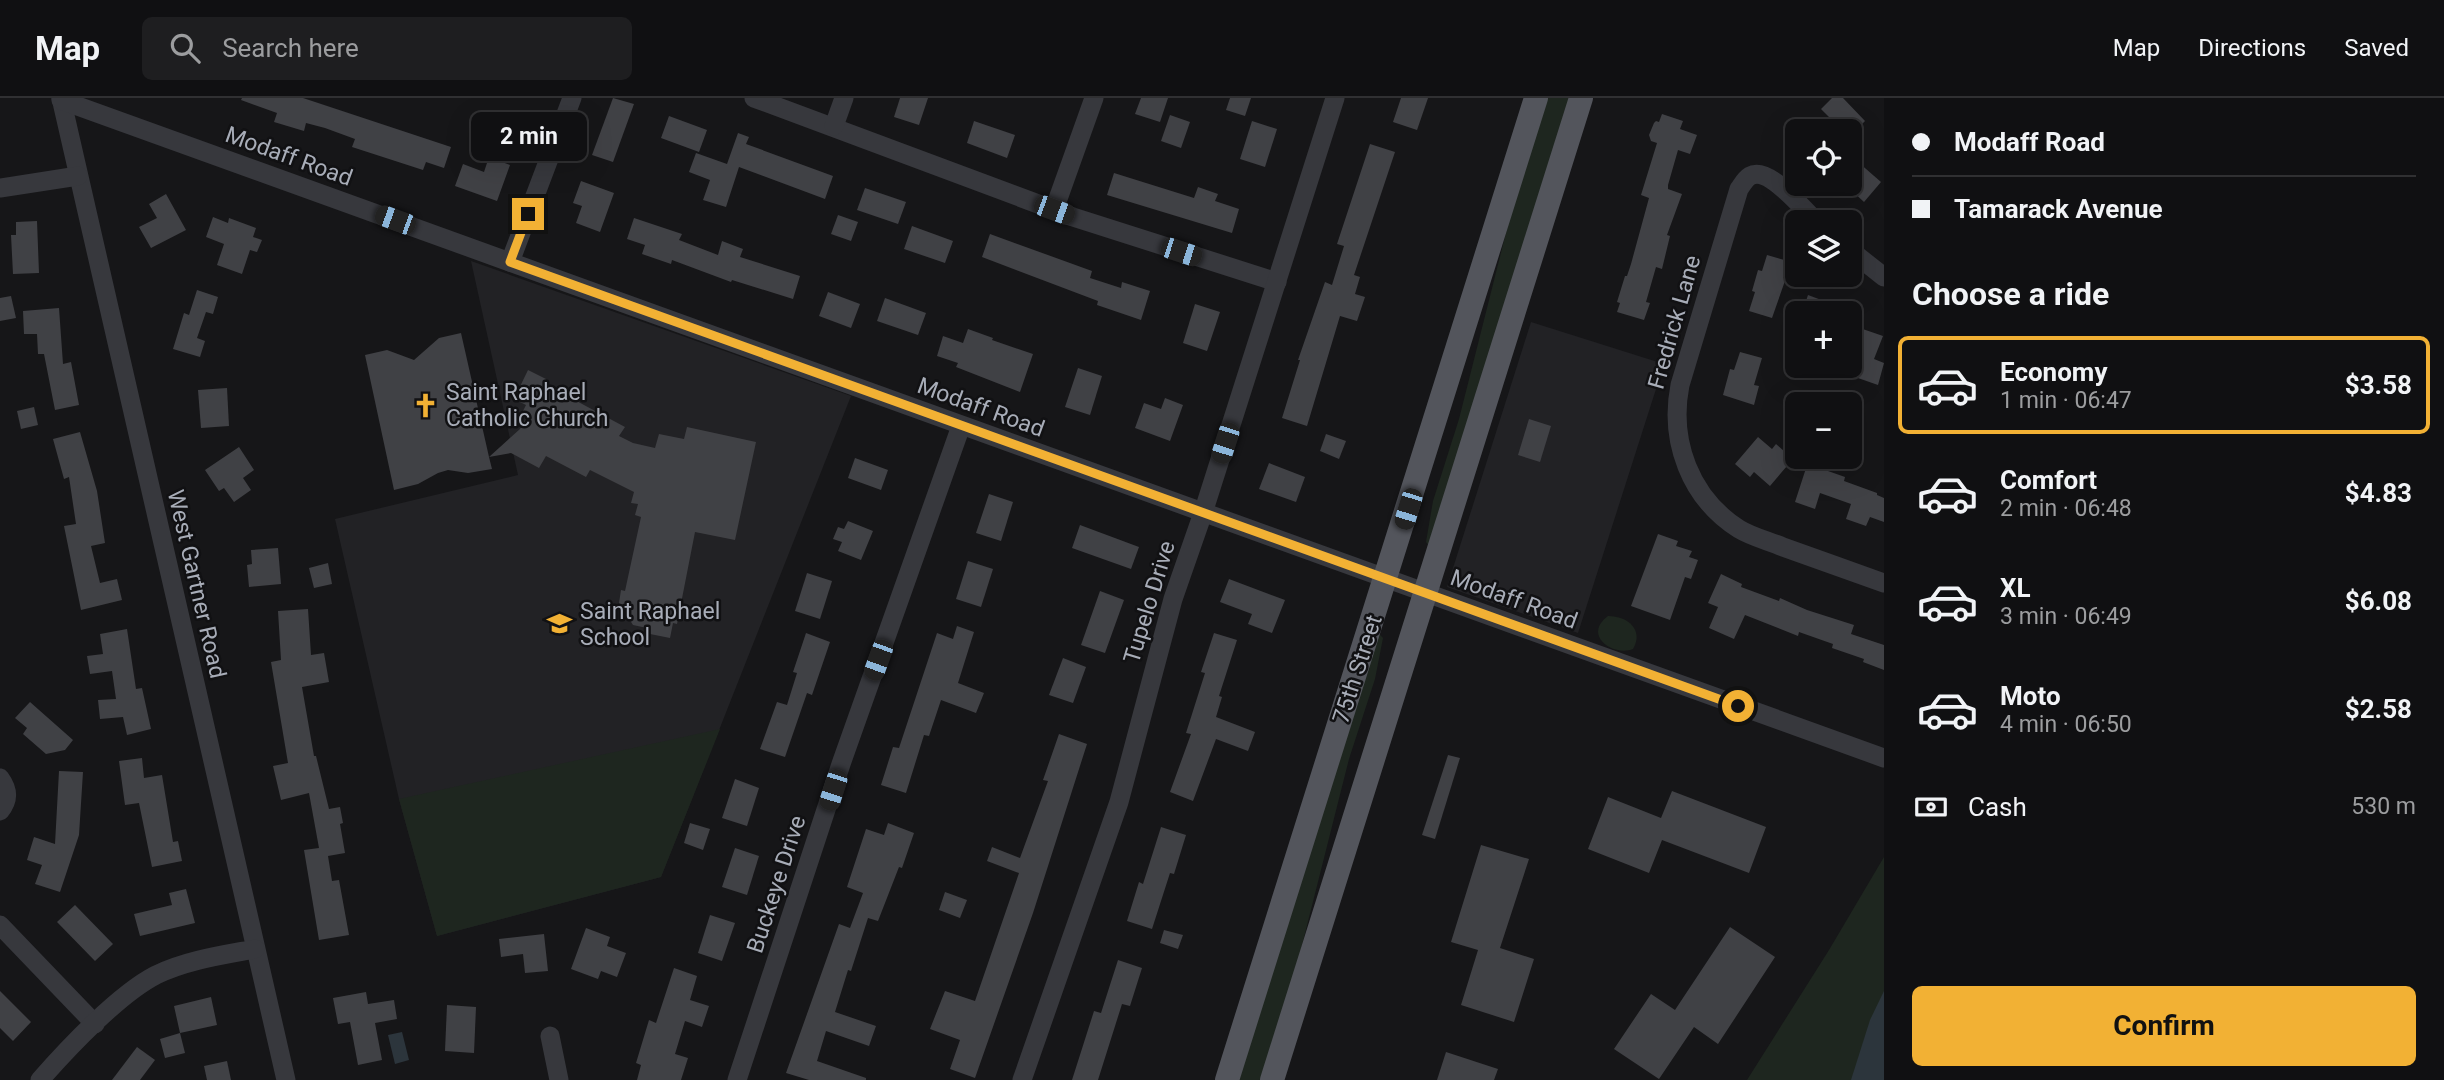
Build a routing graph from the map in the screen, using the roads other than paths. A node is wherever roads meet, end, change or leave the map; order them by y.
1 (572, 98) edge
2 (754, 98) edge
3 (844, 98) edge
4 (1094, 98) edge
5 (1335, 98) edge
6 (1536, 98) edge
7 (1581, 98) edge
8 (61, 99) edge
9 (834, 126) junction
10 (78, 176) junction
11 (0, 188) edge
12 (1054, 210) junction
13 (1806, 210) edge
14 (1862, 260) edge
15 (510, 262) junction
16 (1884, 277) edge
17 (1277, 282) junction
18 (961, 426) junction
19 (1203, 513) junction
20 (1386, 579) junction
21 (1884, 583) edge
22 (1425, 593) junction
23 (1884, 758) edge
24 (0, 778) edge
25 (0, 811) edge
26 (0, 925) edge
27 (256, 949) junction
28 (95, 1024) junction
29 (550, 1036) dead end
30 (40, 1080) edge
31 (286, 1080) edge
32 (559, 1080) edge
33 (737, 1080) edge
34 (1022, 1080) edge
35 (1227, 1080) edge
36 (1272, 1080) edge

1 - 15 street
2 - 9 street
3 - 9 street
4 - 12 street
5 - 17 street, Tupelo Drive
6 - 20 main road, 75th Street
7 - 22 main road, 75th Street
8 - 10 street, West Gartner Road
8 - 15 street, Modaff Road
9 - 12 street
10 - 11 street
10 - 27 street, West Gartner Road
12 - 17 street
13 - 21 street, Fredrick Lane
14 - 16 street
15 - 18 street, Modaff Road
17 - 19 street, Tupelo Drive
18 - 19 street, Modaff Road
18 - 33 street, Buckeye Drive
19 - 20 street, Modaff Road
19 - 34 street, Tupelo Drive
20 - 22 street, Modaff Road
20 - 35 main road, 75th Street
22 - 23 street, Modaff Road
22 - 36 main road, 75th Street
24 - 25 street
26 - 28 street
27 - 28 street
27 - 31 street, West Gartner Road
28 - 30 street
29 - 32 street

